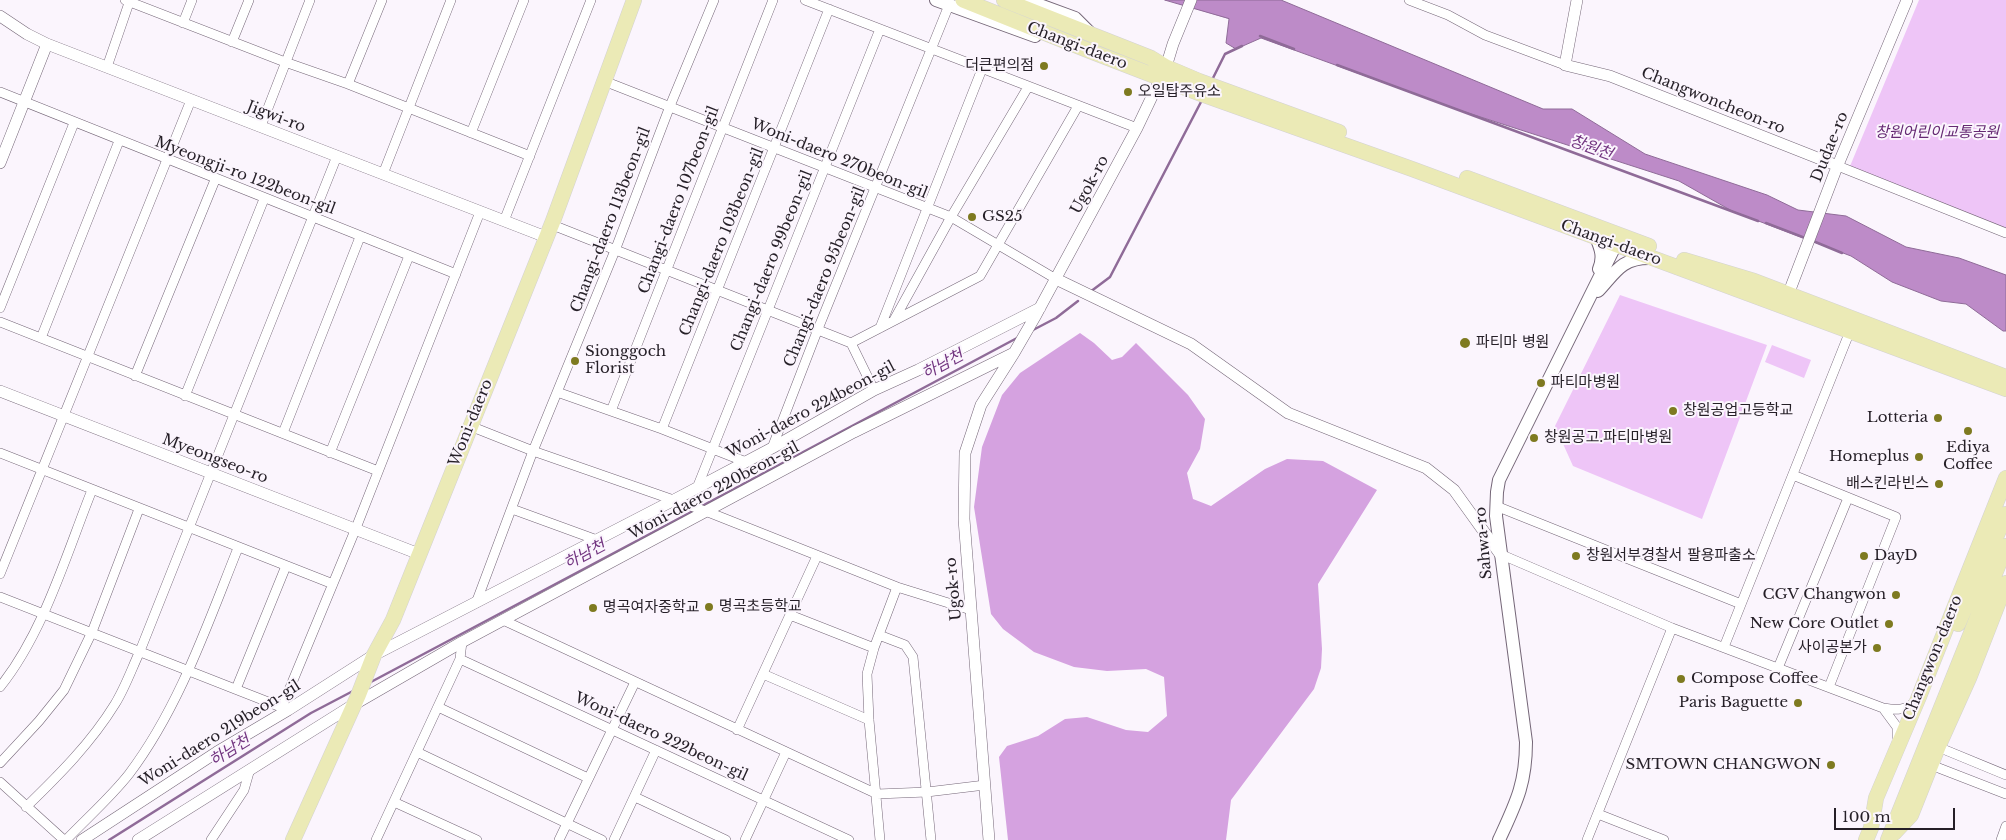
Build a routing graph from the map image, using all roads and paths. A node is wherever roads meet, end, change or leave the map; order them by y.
1 (192, 0) edge
2 (249, 0) edge
3 (310, 0) edge
4 (382, 0) edge
5 (451, 0) edge
6 (524, 0) edge
7 (592, 0) edge
8 (634, 0) edge
9 (714, 0) edge
10 (773, 0) edge
11 (805, 0) edge
12 (936, 0) edge
13 (1004, 0) edge
14 (1026, 0) edge
15 (1191, 0) edge
16 (1409, 0) edge
17 (1577, 0) edge
18 (1907, 0) edge
19 (128, 1) edge
20 (956, 2) edge
21 (829, 9) junction
22 (0, 16) edge
23 (183, 24) junction
24 (880, 29) junction
25 (1092, 35) junction
26 (232, 42) junction
27 (47, 44) junction
28 (931, 49) junction
29 (285, 62) junction
30 (1565, 65) junction
31 (107, 67) junction
32 (982, 69) junction
33 (1164, 73) junction
34 (604, 81) junction
35 (348, 84) junction
36 (1028, 87) junction
37 (0, 92) edge
38 (1216, 93) junction
39 (191, 100) junction
40 (23, 103) junction
41 (670, 106) junction
42 (1078, 106) junction
43 (408, 107) junction
44 (74, 123) junction
45 (261, 126) junction
46 (722, 127) junction
47 (1138, 128) junction
48 (471, 132) junction
49 (119, 141) junction
50 (775, 148) junction
51 (337, 156) junction
52 (530, 156) junction
53 (165, 160) junction
54 (0, 163) edge
55 (824, 169) junction
56 (1836, 169) junction
57 (383, 174) junction
58 (215, 180) junction
59 (876, 188) junction
60 (264, 199) junction
61 (927, 208) junction
62 (480, 212) junction
63 (313, 217) junction
64 (951, 217) junction
65 (504, 221) junction
66 (548, 230) junction
67 (2006, 233) edge
68 (360, 237) junction
69 (1596, 238) junction
70 (1618, 240) junction
71 (998, 245) junction
72 (616, 248) junction
73 (409, 256) junction
74 (1653, 258) junction
75 (666, 270) junction
76 (456, 274) junction
77 (1056, 279) junction
78 (716, 291) junction
79 (1786, 300) junction
80 (1587, 302) junction
81 (0, 308) edge
82 (767, 310) junction
83 (1038, 311) junction
84 (894, 320) junction
85 (0, 322) edge
86 (880, 328) junction
87 (818, 329) junction
88 (1850, 331) junction
89 (42, 338) junction
90 (851, 344) junction
91 (1016, 350) junction
92 (88, 357) junction
93 (1959, 372) junction
94 (135, 376) junction
95 (2006, 377) edge
96 (2006, 389) edge
97 (0, 390) edge
98 (874, 390) junction
99 (557, 392) junction
100 (185, 396) junction
101 (2006, 399) edge
102 (611, 411) junction
103 (236, 414) junction
104 (64, 416) junction
105 (470, 426) junction
106 (662, 429) junction
107 (282, 433) junction
108 (713, 448) junction
109 (772, 448) junction
110 (534, 451) junction
111 (0, 453) edge
112 (330, 453) junction
113 (746, 462) junction
114 (42, 470) junction
115 (378, 471) junction
116 (210, 474) junction
117 (1792, 475) junction
118 (2006, 478) edge
119 (697, 488) junction
120 (92, 490) junction
121 (2001, 495) edge
122 (1848, 498) junction
123 (677, 502) junction
124 (1496, 506) junction
125 (139, 509) junction
126 (512, 509) junction
127 (704, 511) junction
128 (2006, 514) edge
129 (188, 528) junction
130 (356, 528) junction
131 (597, 540) junction
132 (2006, 546) edge
133 (238, 548) junction
134 (419, 554) junction
135 (1500, 554) junction
136 (817, 556) junction
137 (286, 566) junction
138 (0, 574) edge
139 (2006, 583) edge
140 (333, 584) junction
141 (897, 586) junction
142 (0, 597) edge
143 (476, 603) junction
144 (1741, 604) junction
145 (971, 610) junction
146 (43, 613) junction
147 (790, 616) junction
148 (505, 621) junction
149 (1672, 628) junction
150 (92, 632) junction
151 (880, 635) junction
152 (462, 642) junction
153 (874, 648) junction
154 (1724, 648) junction
155 (140, 651) junction
156 (372, 658) junction
157 (460, 659) junction
158 (1778, 668) junction
159 (189, 670) junction
160 (763, 674) junction
161 (635, 682) junction
162 (0, 687) edge
163 (1828, 688) junction
164 (236, 689) junction
165 (1918, 699) junction
166 (356, 701) junction
167 (438, 707) junction
168 (285, 708) junction
169 (1883, 708) junction
170 (868, 720) junction
171 (612, 730) junction
172 (738, 730) junction
173 (1897, 745) junction
174 (1938, 747) junction
175 (656, 750) junction
176 (417, 752) junction
177 (786, 752) junction
178 (0, 762) edge
179 (1931, 765) junction
180 (250, 769) junction
181 (2006, 775) edge
182 (588, 778) junction
183 (0, 782) edge
184 (985, 785) junction
185 (927, 792) junction
186 (876, 794) junction
187 (2006, 794) edge
188 (635, 797) junction
189 (764, 800) junction
190 (394, 802) junction
191 (26, 807) junction
192 (1598, 814) junction
193 (567, 824) junction
194 (2006, 826) edge
195 (1868, 834) edge
196 (1889, 839) edge
197 (65, 840) edge
198 (82, 840) edge
199 (138, 840) edge
200 (211, 840) edge
201 (293, 840) edge
202 (376, 840) edge
203 (477, 840) edge
204 (559, 840) edge
205 (602, 840) edge
206 (614, 840) edge
207 (726, 840) edge
208 (745, 840) edge
209 (849, 840) edge
210 (880, 840) edge
211 (931, 840) edge
212 (989, 840) edge
213 (1499, 840) edge
214 (1586, 840) edge
215 (1664, 840) edge
216 (2001, 840) edge

1 - 23 street
2 - 26 street
3 - 29 street
4 - 35 street
5 - 43 street
6 - 48 street
7 - 52 street
8 - 34 main road, Woni-daero
9 - 41 street, Changi-daero 113beon-gil
10 - 46 street, Changi-daero 107beon-gil
11 - 21 street
12 - 20 main road
13 - 25 main road, Changi-daero
14 - 25 main road
15 - 33 street, Ugok-ro
16 - 30 street, Changwoncheon-ro
17 - 30 street
18 - 56 street, Dudae-ro
19 - 23 street
19 - 31 street
20 - 28 street, Changi-daero 95beon-gil
20 - 33 main road, Changi-daero
21 - 24 street
21 - 50 street, Changi-daero 103beon-gil
22 - 27 street, Jigwi-ro
23 - 26 street
24 - 28 street
24 - 55 street, Changi-daero 99beon-gil
25 - 33 main road, Changi-daero
26 - 29 street
27 - 31 street, Jigwi-ro
27 - 40 street
28 - 32 street
28 - 59 street, Changi-daero 95beon-gil
29 - 35 street
29 - 45 street
30 - 56 street, Changwoncheon-ro
31 - 39 street, Jigwi-ro
32 - 36 street
32 - 61 street
33 - 38 main road, Changi-daero
33 - 47 street, Ugok-ro
34 - 41 street, Woni-daero 270beon-gil
34 - 66 main road, Woni-daero
35 - 43 street
36 - 42 street
36 - 64 street
37 - 40 street, Myeongji-ro 122beon-gil
38 - 69 main road, Changi-daero
38 - 70 main road, Changi-daero
39 - 45 street, Jigwi-ro
39 - 53 street
40 - 44 street, Myeongji-ro 122beon-gil
40 - 54 street
41 - 46 street, Woni-daero 270beon-gil
41 - 72 street, Changi-daero 113beon-gil
42 - 47 street
42 - 71 street
43 - 48 street
43 - 57 street
44 - 49 street, Myeongji-ro 122beon-gil
44 - 81 street
45 - 51 street, Jigwi-ro
46 - 50 street, Woni-daero 270beon-gil
46 - 75 street, Changi-daero 107beon-gil
47 - 77 street, Ugok-ro
48 - 52 street
49 - 53 street, Myeongji-ro 122beon-gil
49 - 89 street
50 - 55 street, Woni-daero 270beon-gil
50 - 78 street, Changi-daero 103beon-gil
51 - 57 street, Jigwi-ro
51 - 63 street
52 - 65 street
53 - 58 street, Myeongji-ro 122beon-gil
53 - 92 street
55 - 59 street, Woni-daero 270beon-gil
55 - 82 street, Changi-daero 99beon-gil
56 - 67 street, Changwoncheon-ro
56 - 79 street, Dudae-ro
57 - 62 street, Jigwi-ro
58 - 60 street, Myeongji-ro 122beon-gil
58 - 94 street
59 - 61 street, Woni-daero 270beon-gil
59 - 87 street, Changi-daero 95beon-gil
60 - 63 street, Myeongji-ro 122beon-gil
60 - 100 street
61 - 64 street, Woni-daero 270beon-gil
61 - 86 street
62 - 65 street, Jigwi-ro
62 - 76 street
63 - 68 street, Myeongji-ro 122beon-gil
63 - 103 street
64 - 71 street, Woni-daero 270beon-gil
64 - 84 street
65 - 66 street, Jigwi-ro
66 - 72 street
66 - 105 main road, Woni-daero
68 - 73 street, Myeongji-ro 122beon-gil
68 - 107 street
69 - 70 main road, Changi-daero
69 - 80 main road
70 - 74 main road, Changi-daero
70 - 79 main road, Changi-daero
70 - 80 main road, Sahwa-ro
71 - 77 street, Woni-daero 270beon-gil
71 - 84 street
72 - 75 street
72 - 99 street, Changi-daero 113beon-gil
73 - 76 street, Myeongji-ro 122beon-gil
73 - 112 street
74 - 79 main road, Changi-daero
74 - 80 main road
75 - 78 street
75 - 102 street, Changi-daero 107beon-gil
76 - 115 street
77 - 83 street, Ugok-ro
77 - 135 street
78 - 82 street
78 - 106 street, Changi-daero 103beon-gil
79 - 88 main road, Changi-daero
79 - 95 main road, Changi-daero
80 - 124 main road, Sahwa-ro
82 - 87 street
82 - 108 street, Changi-daero 99beon-gil
83 - 91 street, Ugok-ro
83 - 98 street, Woni-daero 224beon-gil
84 - 86 street
85 - 89 street
86 - 90 street
87 - 90 street
87 - 109 street, Changi-daero 95beon-gil
88 - 93 main road, Changi-daero
88 - 117 street
89 - 92 street
90 - 98 street
91 - 127 street, Woni-daero 220beon-gil
91 - 145 street, Ugok-ro
92 - 94 street
92 - 104 street
93 - 96 main road, Changi-daero
93 - 101 main road
94 - 100 street
97 - 104 street, Myeongseo-ro
98 - 109 street, Woni-daero 224beon-gil
99 - 102 street
99 - 110 street, Changi-daero 113beon-gil
100 - 103 street
102 - 106 street
103 - 107 street
103 - 116 street
104 - 114 street
104 - 116 street, Myeongseo-ro
105 - 110 street
105 - 134 main road, Woni-daero
106 - 108 street
107 - 112 street
108 - 113 street
108 - 119 street, Changi-daero 99beon-gil
109 - 113 street, Woni-daero 224beon-gil
110 - 123 street
110 - 126 street
111 - 114 street
112 - 115 street
113 - 119 street, Woni-daero 224beon-gil
114 - 120 street
114 - 138 street
115 - 130 street
116 - 129 street
116 - 130 street, Myeongseo-ro
117 - 122 street
117 - 144 street
118 - 121 main road, Changwon-daero
119 - 123 street, Woni-daero 224beon-gil
120 - 125 street
120 - 146 street
121 - 165 main road, Changwon-daero
122 - 158 street
122 - 163 street
123 - 127 street
123 - 131 street, Woni-daero 224beon-gil
124 - 135 main road, Sahwa-ro
124 - 144 street
125 - 129 street
125 - 150 street
126 - 131 street
126 - 143 street
127 - 136 street
127 - 148 street, Woni-daero 220beon-gil
128 - 195 main road
129 - 133 street
129 - 155 street
130 - 134 street, Myeongseo-ro
130 - 140 street
131 - 143 street, Woni-daero 224beon-gil
132 - 196 main road
133 - 137 street
133 - 159 street
134 - 156 main road, Woni-daero
135 - 149 street
135 - 213 main road, Sahwa-ro
136 - 141 street
136 - 147 street
137 - 140 street
137 - 164 street
139 - 174 main road
140 - 168 street
141 - 145 street
141 - 151 street
142 - 146 street
143 - 156 street, Woni-daero 224beon-gil
144 - 154 street
145 - 184 street, Ugok-ro
146 - 150 street
146 - 162 street
147 - 153 street
147 - 160 street
148 - 152 street, Woni-daero 220beon-gil
148 - 161 street
149 - 154 street
149 - 192 street
150 - 155 street
150 - 178 street
151 - 153 street
151 - 185 street
152 - 157 street
152 - 166 street, Woni-daero 220beon-gil
153 - 170 street
154 - 158 street
155 - 159 street
155 - 191 street
156 - 166 main road, Woni-daero
156 - 168 street, Woni-daero 219beon-gil
157 - 167 street
157 - 171 street, Woni-daero 222beon-gil
158 - 163 street
159 - 164 street
159 - 197 street
160 - 170 street
160 - 172 street
161 - 171 street
161 - 172 street
163 - 169 street
164 - 168 street
165 - 169 street
165 - 173 main road, Changwon-daero
166 - 180 street, Woni-daero 220beon-gil
166 - 201 main road, Woni-daero
167 - 176 street
167 - 182 street
168 - 198 street, Woni-daero 219beon-gil
169 - 173 street
170 - 186 street
171 - 175 street, Woni-daero 222beon-gil
171 - 182 street
172 - 177 street
173 - 195 main road, Changwon-daero
174 - 179 main road
174 - 181 street
175 - 188 street
175 - 189 street, Woni-daero 222beon-gil
175 - 206 street
176 - 190 street
176 - 193 street
177 - 186 street
177 - 189 street
179 - 187 street
179 - 196 main road
180 - 199 street, Woni-daero 220beon-gil
180 - 200 street
182 - 193 street
183 - 191 street
184 - 185 street
184 - 212 street, Ugok-ro
185 - 186 street
185 - 211 street
186 - 210 street
188 - 206 street
188 - 207 street
189 - 208 street
189 - 209 street, Woni-daero 222beon-gil
190 - 202 street
190 - 203 street
191 - 197 street
192 - 214 street
192 - 215 street
193 - 204 street
193 - 205 street
194 - 216 street

